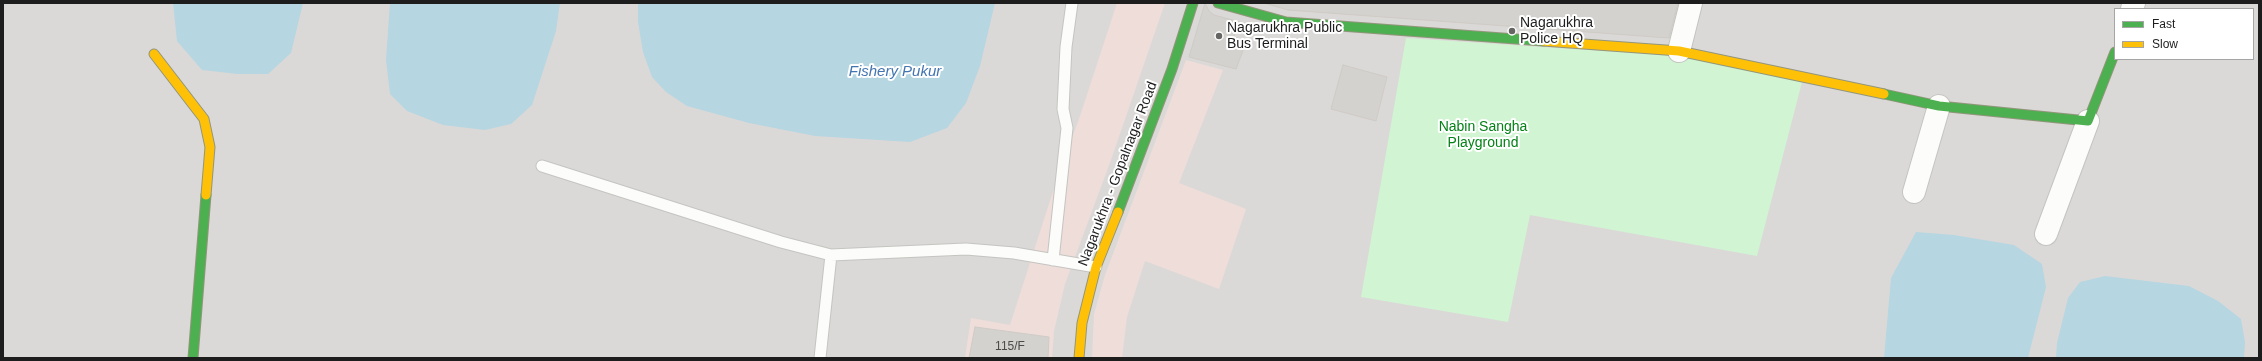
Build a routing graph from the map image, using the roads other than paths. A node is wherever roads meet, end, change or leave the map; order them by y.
1 (1072, 3) edge
2 (1193, 3) edge
3 (1218, 3) edge
4 (1691, 3) edge
5 (1679, 51) junction
6 (154, 54) dead end
7 (2114, 55) edge
8 (1939, 106) junction
9 (2088, 121) junction
10 (542, 166) dead end
11 (1914, 192) dead end
12 (2046, 234) dead end
13 (831, 255) junction
14 (1053, 260) junction
15 (1096, 267) junction
16 (193, 358) edge
17 (820, 358) edge
18 (1079, 358) edge

1 - 14 lane
2 - 15 street, Nagarukhra - Gopalnagar Road
3 - 5 street
4 - 5 street
5 - 8 street
6 - 16 street
7 - 9 street
8 - 9 street
8 - 11 street
9 - 12 street
10 - 13 lane
13 - 14 lane
13 - 17 lane
14 - 15 lane
15 - 18 street, Nagarukhra - Gopalnagar Road

